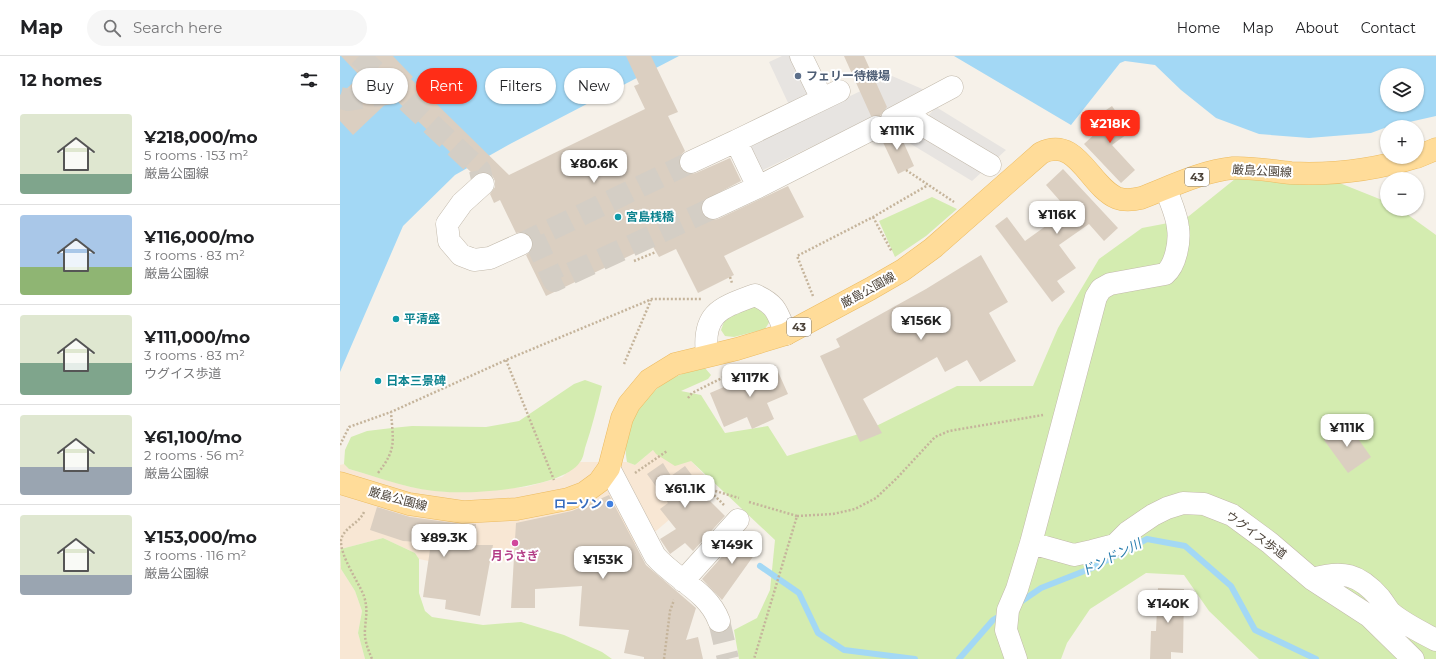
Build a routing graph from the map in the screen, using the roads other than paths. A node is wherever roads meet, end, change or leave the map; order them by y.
1 (801, 56) edge
2 (952, 87) dead end
3 (892, 119) junction
4 (736, 141) junction
5 (1436, 149) edge
6 (1424, 154) edge
7 (691, 162) tunnel mouth
8 (1390, 164) edge
9 (990, 165) dead end
10 (483, 184) dead end
11 (758, 186) junction
12 (1166, 189) junction
13 (713, 208) tunnel mouth
14 (521, 244) tunnel mouth
15 (786, 334) junction
16 (707, 355) junction
17 (613, 476) junction
18 (340, 484) edge
19 (738, 520) dead end
20 (1031, 543) junction
21 (1312, 579) junction
22 (682, 581) junction
23 (719, 621) tunnel mouth
24 (1436, 640) edge
25 (1016, 659) edge
26 (1413, 659) edge

1 - 4 street
2 - 3 street
3 - 9 street
3 - 11 street
4 - 7 street
4 - 11 street
5 - 6 main road, 厳島公園線 / 43
8 - 12 main road, 厳島公園線 / 43
10 - 14 street
11 - 13 street
12 - 15 main road, 厳島公園線 / 43
12 - 20 street
15 - 16 main road, 厳島公園線 / 43
15 - 16 street
16 - 17 main road, 厳島公園線 / 43
17 - 18 main road, 厳島公園線 / 43
17 - 22 street
19 - 22 street
20 - 21 street, ウグイス歩道
20 - 25 street
21 - 24 street
21 - 26 street, ウグイス歩道
22 - 23 street

